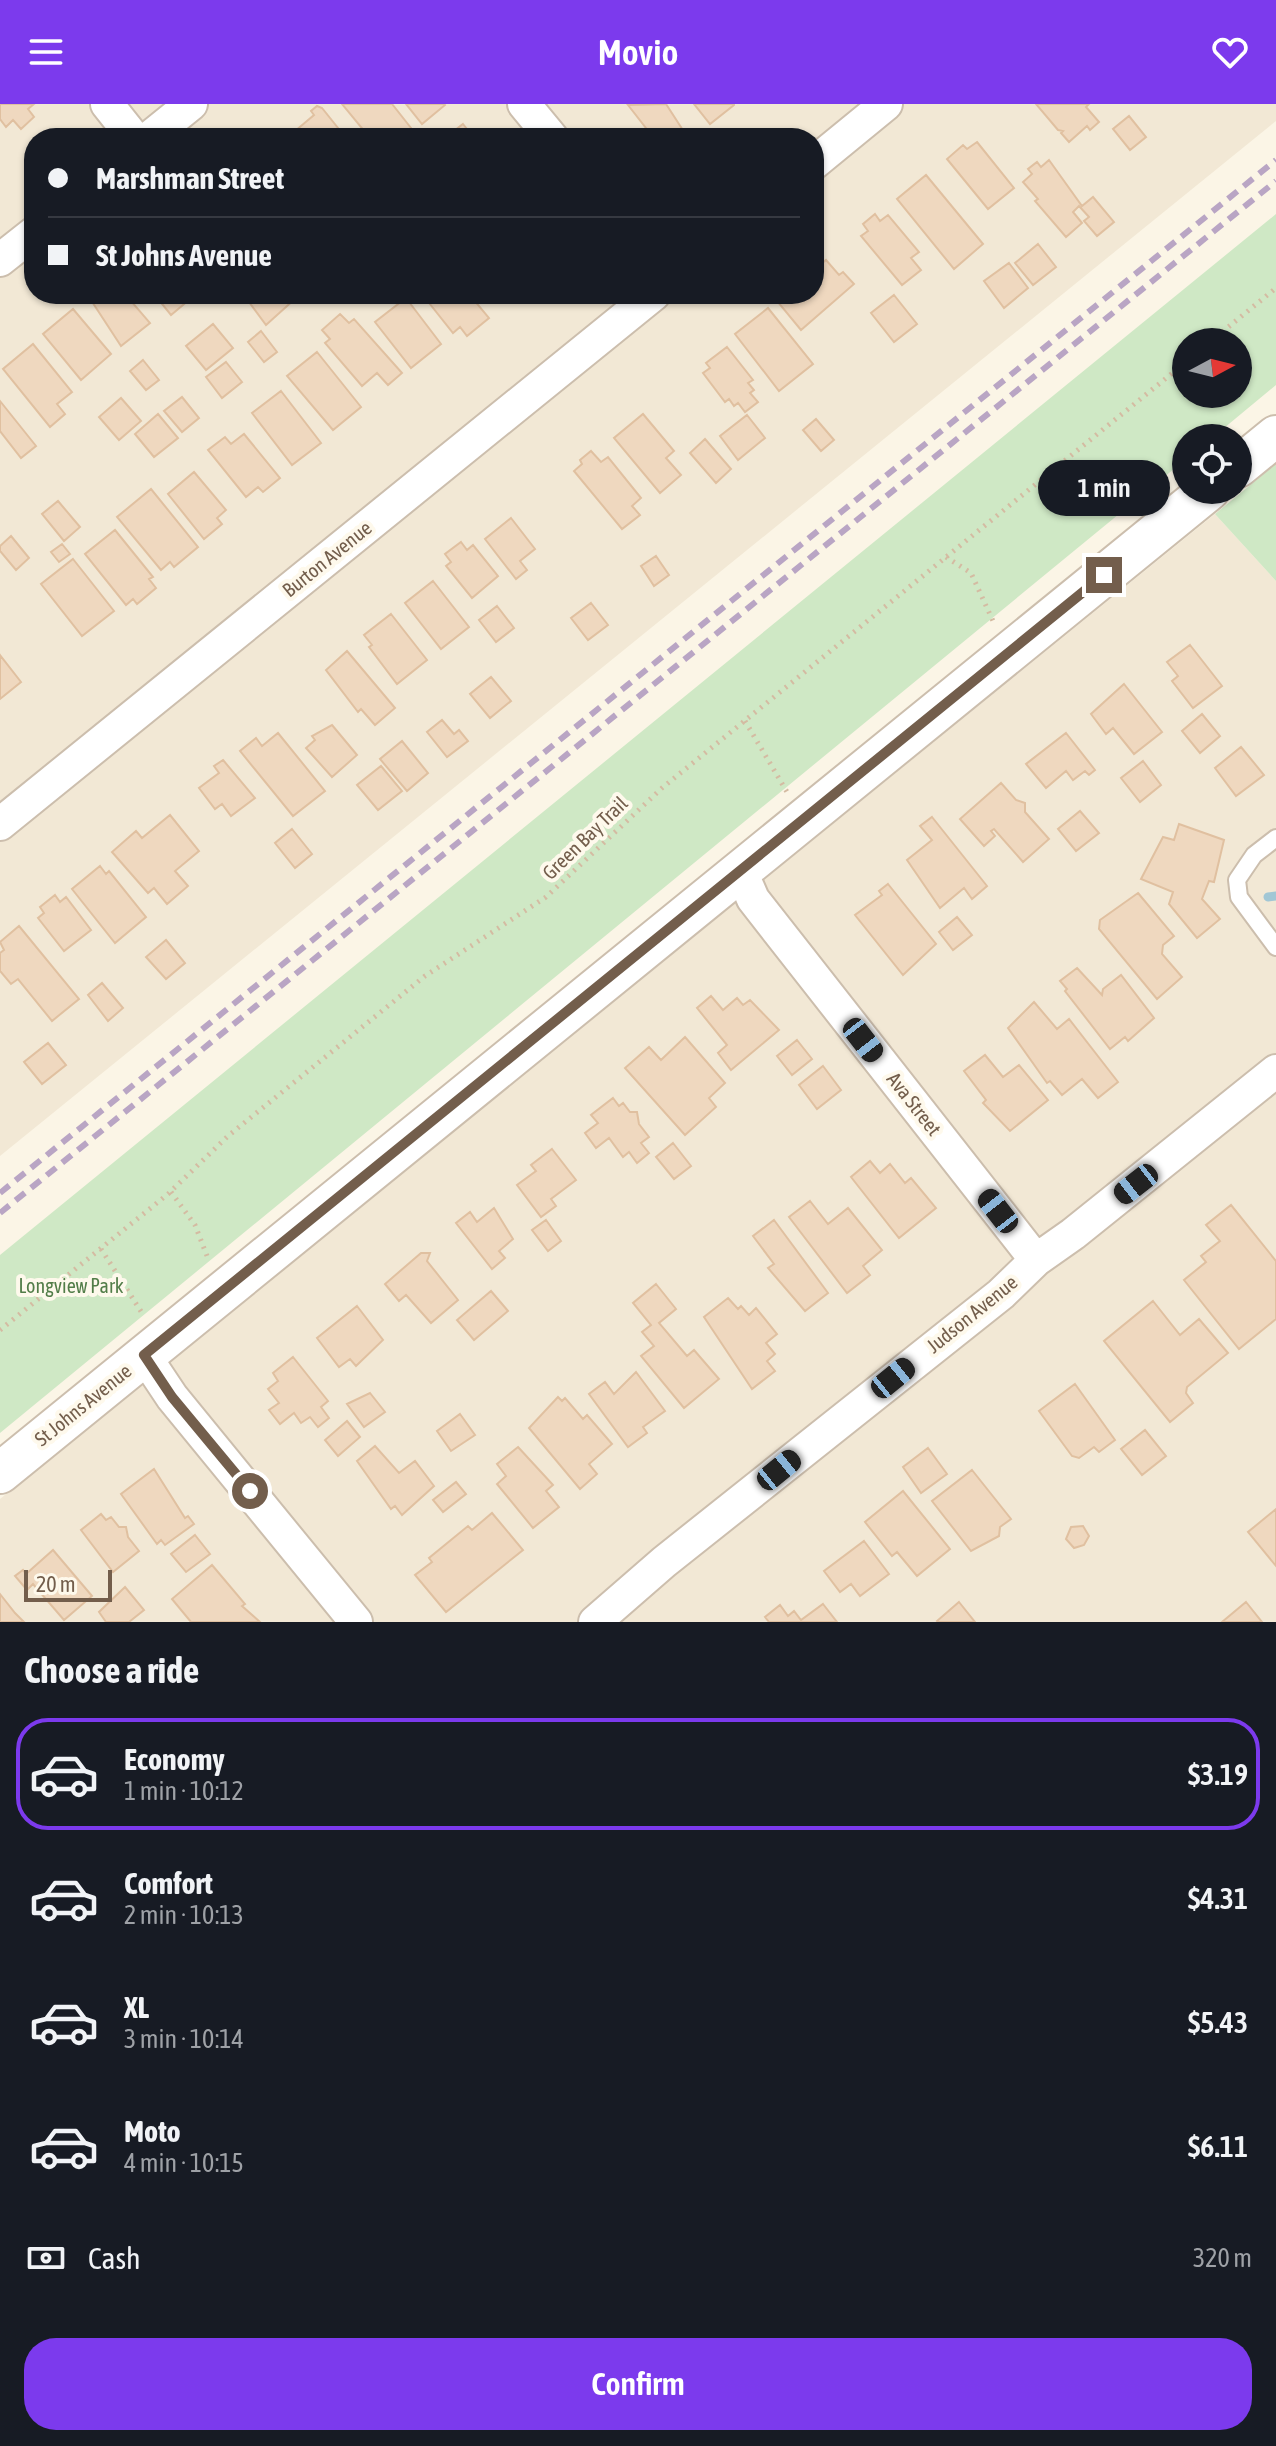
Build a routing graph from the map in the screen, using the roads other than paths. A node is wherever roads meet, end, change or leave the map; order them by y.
1 (107, 104) edge
2 (191, 104) edge
3 (524, 104) edge
4 (886, 104) edge
5 (126, 128) edge
6 (161, 128) edge
7 (544, 128) edge
8 (824, 155) edge
9 (24, 241) edge
10 (0, 260) edge
11 (642, 304) edge
12 (1276, 436) edge
13 (1252, 456) edge
14 (1191, 504) edge
15 (0, 824) edge
16 (1276, 838) edge
17 (740, 869) junction
18 (1276, 947) edge
19 (1276, 1071) edge
20 (1036, 1260) junction
21 (146, 1340) junction
22 (0, 1473) edge
23 (356, 1622) edge
24 (595, 1622) edge

1 - 5 street
2 - 6 street
3 - 7 street
4 - 8 street
9 - 10 street
11 - 15 street, Burton Avenue
12 - 13 street
14 - 17 street, St Johns Avenue
16 - 18 lane
17 - 20 street, Ava Street
17 - 21 street, St Johns Avenue
19 - 20 street, Judson Avenue
20 - 24 street, Judson Avenue
21 - 22 street, St Johns Avenue
21 - 23 street

